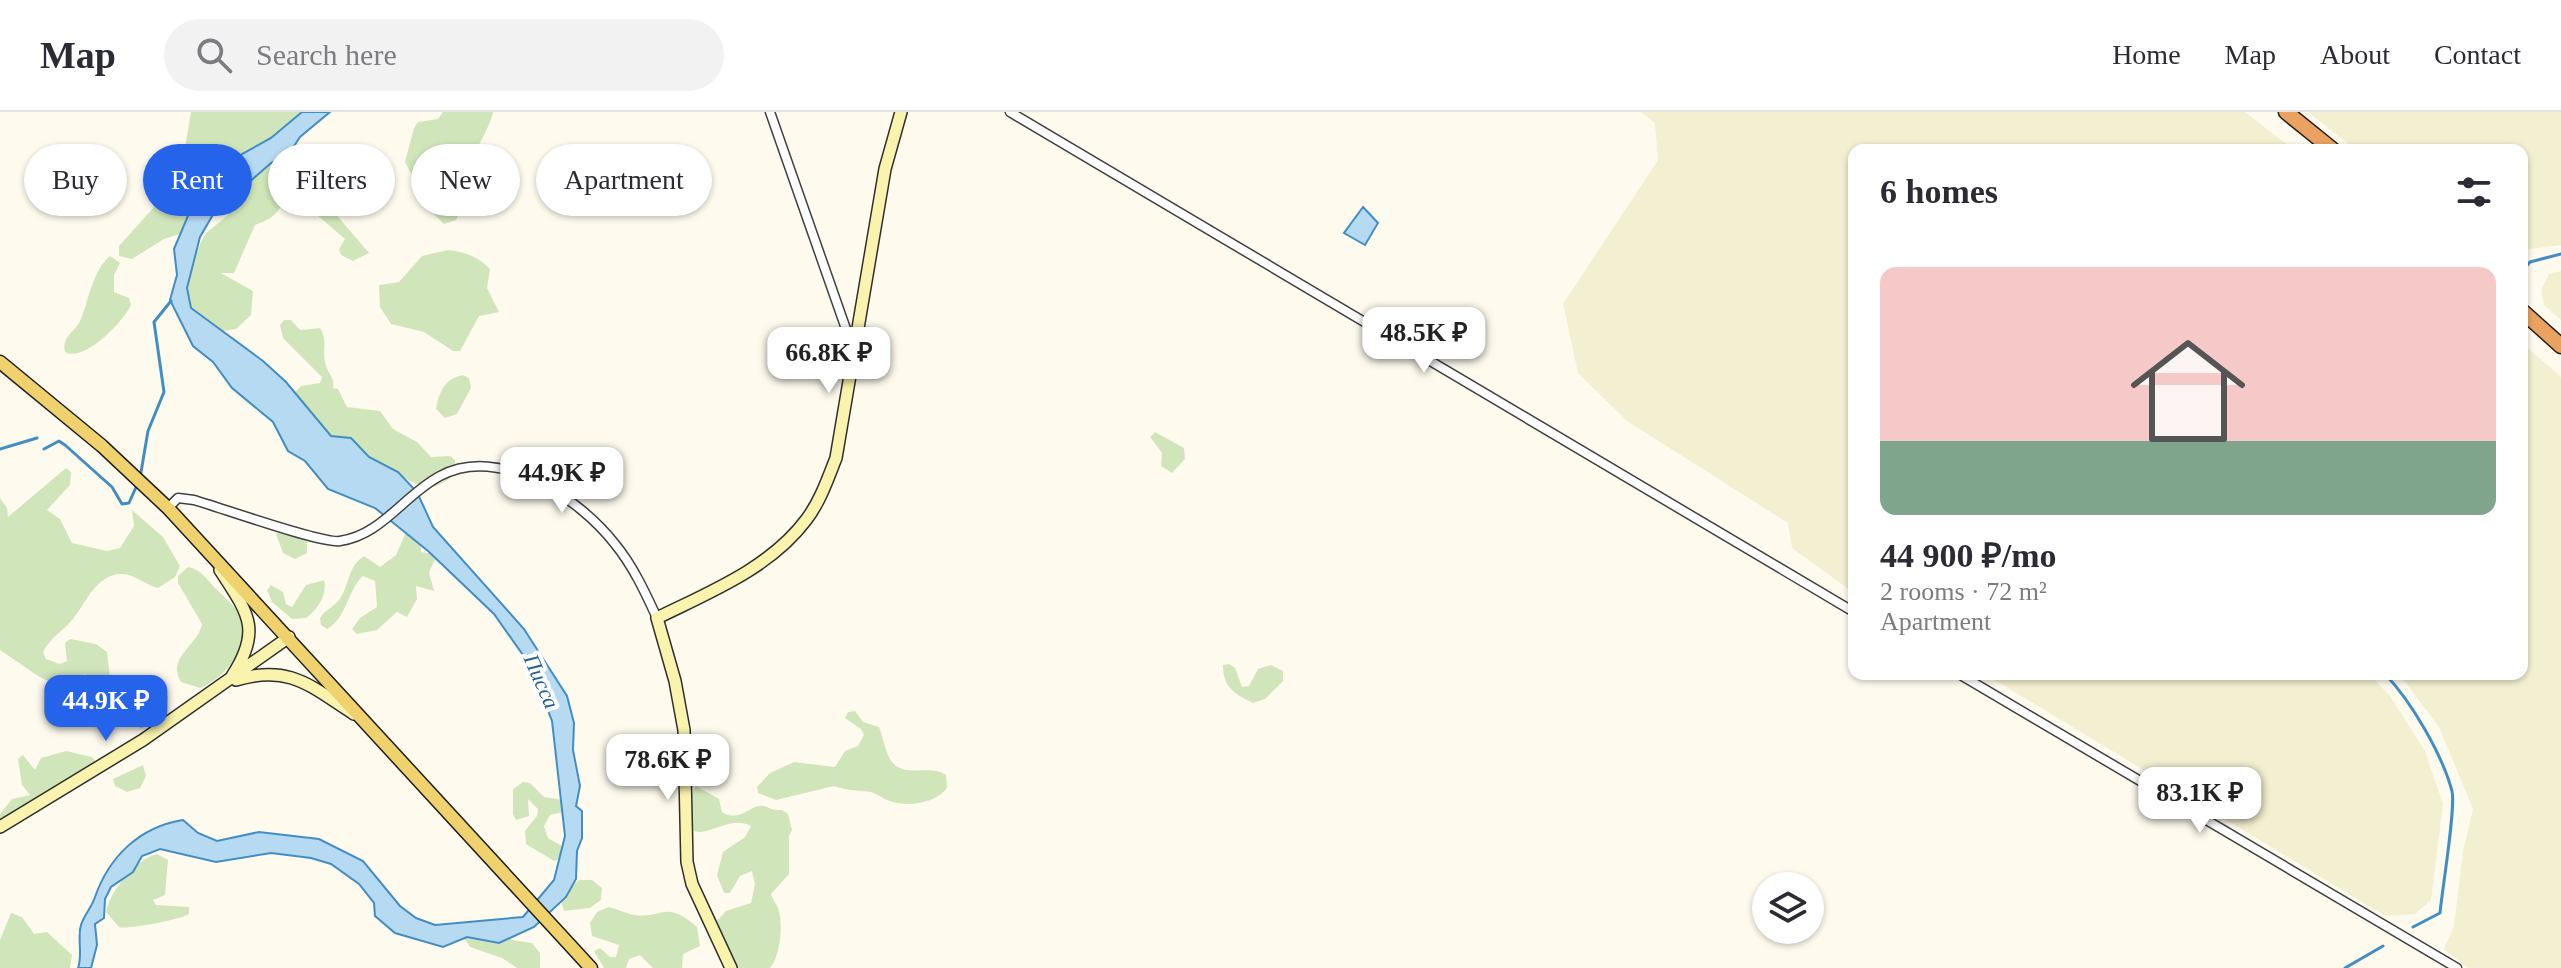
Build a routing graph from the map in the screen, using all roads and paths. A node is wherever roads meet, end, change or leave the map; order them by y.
1 (770, 112) edge
2 (901, 112) edge
3 (1010, 112) edge
4 (2286, 112) edge
5 (2326, 144) edge
6 (2528, 316) edge
7 (2561, 346) edge
8 (854, 352) junction
9 (0, 362) edge
10 (168, 508) junction
11 (207, 549) junction
12 (1848, 608) edge
13 (657, 618) junction
14 (289, 637) junction
15 (1969, 680) edge
16 (227, 683) junction
17 (368, 724) junction
18 (0, 827) edge
19 (591, 968) edge
20 (731, 968) edge
21 (2457, 968) edge

1 - 8 street
2 - 8 street
3 - 12 street
4 - 5 highway
6 - 7 highway
8 - 13 street
9 - 10 main road
10 - 11 main road
10 - 13 street
11 - 14 main road
11 - 16 street
13 - 20 street
14 - 16 street
14 - 17 main road
15 - 21 street
16 - 17 street
16 - 18 street
17 - 19 main road

